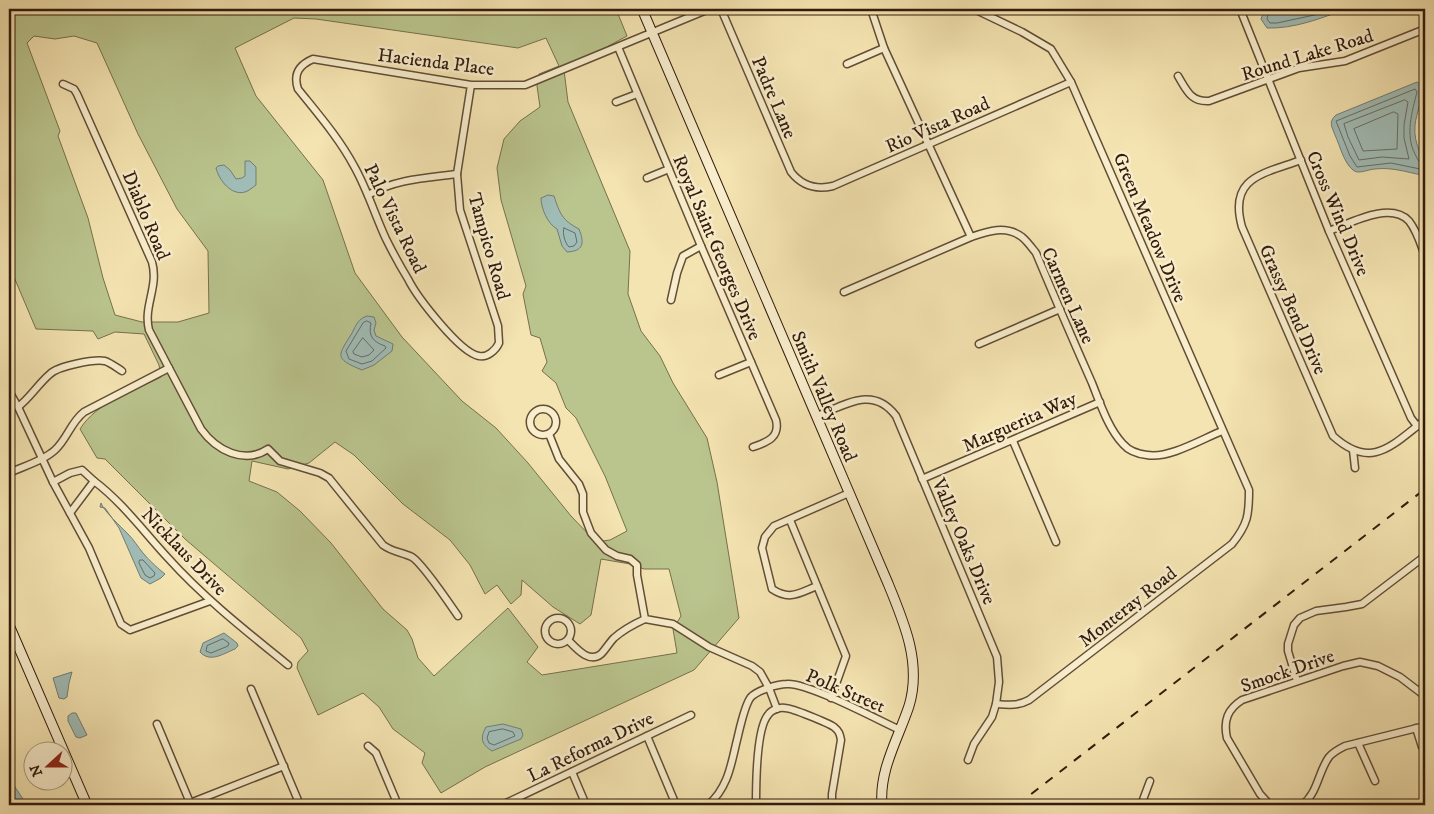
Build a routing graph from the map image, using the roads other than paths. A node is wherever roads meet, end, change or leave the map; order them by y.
1 (642, 9) edge
2 (709, 9) edge
3 (721, 9) edge
4 (871, 9) edge
5 (974, 9) edge
6 (1240, 9) edge
7 (1425, 29) edge
8 (652, 33) junction
9 (618, 47) junction
10 (884, 48) junction
11 (848, 64) dead end
12 (298, 70) joint
13 (1178, 76) dead end
14 (1268, 79) junction
15 (1071, 82) junction
16 (63, 84) dead end
17 (471, 85) junction
18 (637, 94) junction
19 (616, 102) dead end
20 (929, 144) junction
21 (1301, 160) junction
22 (669, 169) junction
23 (457, 174) junction
24 (647, 178) dead end
25 (813, 187) joint
26 (368, 194) junction
27 (1330, 231) junction
28 (971, 237) junction
29 (701, 246) junction
30 (1425, 256) edge
31 (844, 292) dead end
32 (671, 300) dead end
33 (1060, 309) junction
34 (979, 344) dead end
35 (492, 353) joint
36 (751, 362) junction
37 (168, 368) junction
38 (122, 372) dead end
39 (719, 375) dead end
40 (9, 391) edge
41 (1100, 402) junction
42 (18, 407) junction
43 (817, 416) junction
44 (1425, 420) edge
45 (1417, 426) junction
46 (1222, 431) junction
47 (549, 434) junction
48 (1013, 441) junction
49 (753, 447) dead end
50 (1353, 450) junction
51 (42, 458) junction
52 (1355, 468) dead end
53 (9, 473) edge
54 (922, 479) junction
55 (94, 481) junction
56 (53, 482) junction
57 (849, 494) junction
58 (1249, 500) joint
59 (70, 513) junction
60 (790, 520) junction
61 (1056, 542) dead end
62 (1425, 556) edge
63 (817, 586) junction
64 (210, 601) junction
65 (458, 616) dead end
66 (645, 619) junction
67 (9, 625) edge
68 (568, 640) junction
69 (288, 665) dead end
70 (1297, 681) junction
71 (768, 688) junction
72 (251, 690) dead end
73 (1425, 696) edge
74 (831, 698) junction
75 (996, 704) junction
76 (777, 708) junction
77 (690, 714) dead end
78 (157, 724) dead end
79 (1425, 726) edge
80 (1416, 728) junction
81 (900, 730) junction
82 (647, 736) junction
83 (1358, 743) junction
84 (368, 746) dead end
85 (1422, 747) dead end
86 (968, 760) dead end
87 (284, 766) junction
88 (572, 772) junction
89 (1150, 781) dead end
90 (1375, 781) dead end
91 (189, 804) edge
92 (586, 804) edge
93 (86, 805) edge
94 (300, 805) edge
95 (398, 805) edge
96 (502, 805) edge
97 (676, 805) edge
98 (708, 805) edge
99 (756, 805) edge
100 (832, 805) edge
101 (882, 805) edge
102 (1141, 805) edge
103 (1270, 805) edge
104 (1302, 805) edge

1 - 8 main road, Smith Valley Road
2 - 8 street, Hacienda Place
3 - 25 street, Padre Lane
4 - 10 street
5 - 15 street, Green Meadow Drive
6 - 14 street, Cross Wind Drive
7 - 14 street, Round Lake Road
8 - 9 street, Hacienda Place
8 - 43 main road, Smith Valley Road
9 - 17 street, Hacienda Place
9 - 18 street, Royal Saint Georges Drive
10 - 11 street
10 - 20 street
12 - 17 street, Hacienda Place
12 - 26 street, Palo Vista Road
13 - 14 street, Round Lake Road
14 - 21 street, Cross Wind Drive
15 - 20 street, Rio Vista Road
15 - 46 street, Green Meadow Drive
16 - 37 street, Diablo Road
17 - 23 street, Tampico Road
18 - 19 street
18 - 22 street, Royal Saint Georges Drive
20 - 25 street, Rio Vista Road
20 - 28 street
21 - 27 street, Cross Wind Drive
21 - 50 street, Grassy Bend Drive
22 - 24 street
22 - 29 street, Royal Saint Georges Drive
23 - 26 street
23 - 35 street, Tampico Road
26 - 35 street, Palo Vista Road
27 - 30 street
27 - 45 street, Cross Wind Drive
28 - 31 street, Carmen Lane
28 - 33 street, Carmen Lane
29 - 32 street
29 - 36 street, Royal Saint Georges Drive
33 - 34 street
33 - 41 street, Carmen Lane
36 - 39 street
36 - 49 street, Royal Saint Georges Drive
37 - 51 street
37 - 65 street, Diablo Road
38 - 42 street
40 - 42 street
41 - 46 street, Carmen Lane
41 - 48 street, Marguerita Way
42 - 51 street
43 - 54 street, Valley Oaks Drive
43 - 57 main road, Smith Valley Road
44 - 45 street
45 - 50 street
46 - 58 street, Green Meadow Drive
47 - 47 street
47 - 66 street
48 - 54 street, Marguerita Way
48 - 61 street
50 - 52 street
51 - 53 street
51 - 56 street
54 - 75 street, Valley Oaks Drive
55 - 56 street, Nicklaus Drive
55 - 59 street
55 - 64 street, Nicklaus Drive
56 - 59 street
57 - 60 street
57 - 81 main road, Smith Valley Road
58 - 75 street, Monteray Road
59 - 64 street
60 - 63 street
60 - 63 street
62 - 70 street
63 - 74 street
64 - 69 street, Nicklaus Drive
66 - 68 street
66 - 71 street
67 - 93 main road
68 - 68 street
70 - 73 street, Smock Drive
70 - 103 street, Smock Drive
71 - 74 street, Polk Street
71 - 76 street
71 - 98 street, Polk Street
72 - 87 street
74 - 81 street, Polk Street
75 - 86 street, Valley Oaks Drive
76 - 99 street
76 - 100 street
77 - 82 street, La Reforma Drive
78 - 91 street
79 - 80 street
80 - 83 street
80 - 85 street
81 - 101 main road, Smith Valley Road
82 - 88 street, La Reforma Drive
82 - 97 street
83 - 90 street
83 - 104 street
84 - 95 street
87 - 91 street
87 - 94 street
88 - 92 street
88 - 96 street, La Reforma Drive
89 - 102 street

